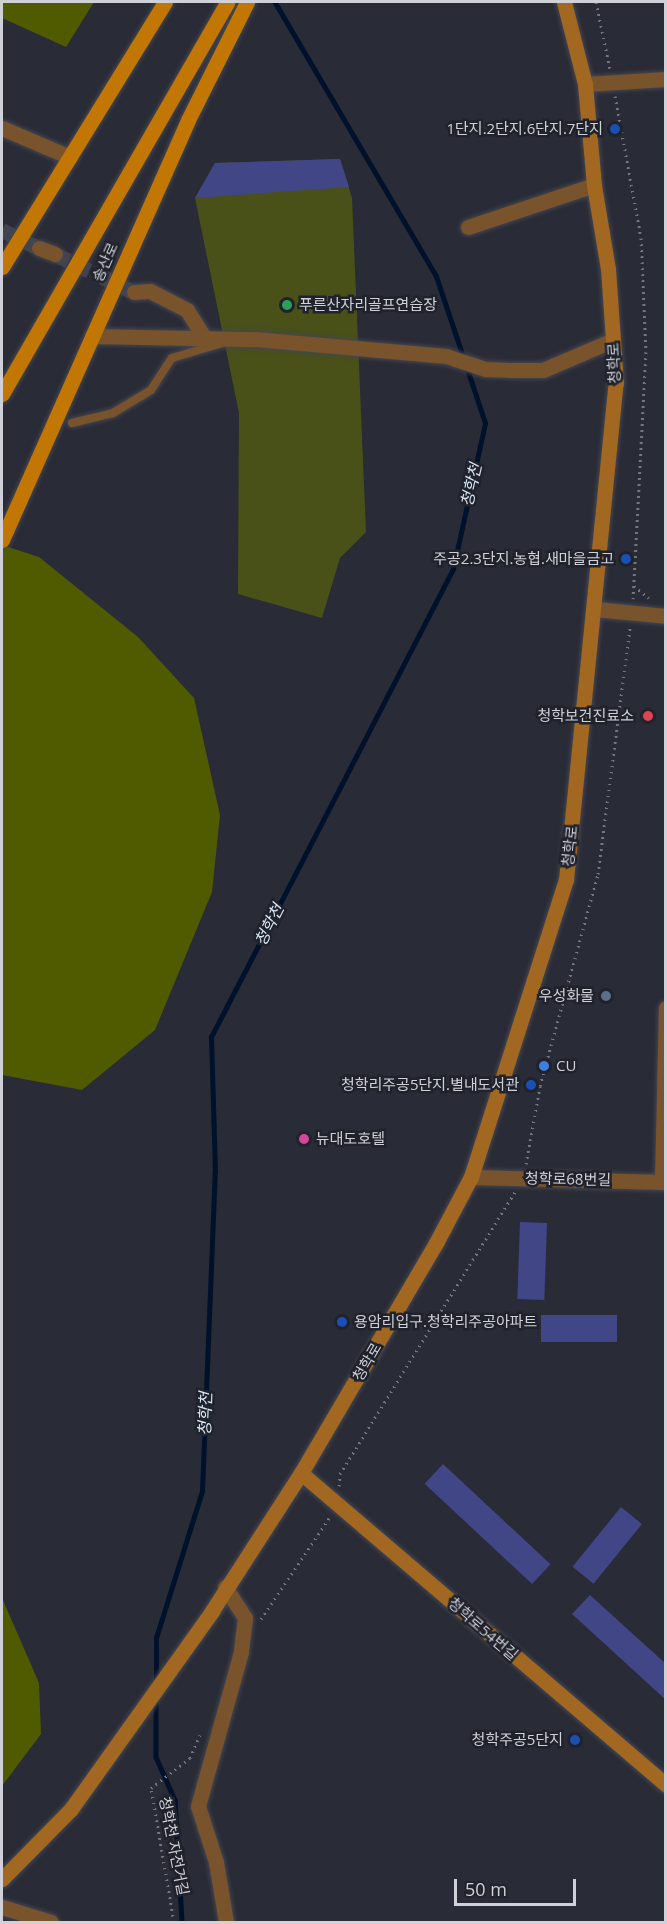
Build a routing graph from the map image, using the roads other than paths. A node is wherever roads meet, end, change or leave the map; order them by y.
1 (165, 2) edge
2 (227, 2) edge
3 (247, 2) edge
4 (564, 2) edge
5 (666, 79) edge
6 (585, 84) junction
7 (2, 128) edge
8 (70, 157) junction
9 (594, 185) junction
10 (468, 227) dead end
11 (39, 248) tunnel mouth
12 (55, 254) tunnel mouth
13 (2, 267) edge
14 (134, 292) tunnel mouth
15 (92, 336) junction
16 (205, 339) junction
17 (235, 339) junction
18 (613, 340) junction
19 (2, 394) edge
20 (72, 423) dead end
21 (2, 540) edge
22 (595, 609) junction
23 (666, 616) edge
24 (666, 1008) edge
25 (664, 1070) edge
26 (471, 1177) junction
27 (664, 1182) edge
28 (301, 1473) junction
29 (225, 1587) junction
30 (666, 1785) edge
31 (2, 1879) edge
32 (2, 1907) edge
33 (51, 1923) edge
34 (226, 1923) edge

1 - 8 main road
2 - 19 main road, 송산로
3 - 15 main road, 송산로
4 - 6 street, 청학로
5 - 6 street
6 - 9 street, 청학로
7 - 8 street
8 - 13 main road
9 - 10 street
9 - 18 street, 청학로
11 - 12 street
14 - 16 street
15 - 16 street
15 - 21 main road, 송산로
16 - 17 street
17 - 18 street
17 - 20 lane
18 - 22 street, 청학로
22 - 23 street
22 - 26 street, 청학로
24 - 25 street
25 - 27 street
26 - 27 street, 청학로68번길
26 - 28 street, 청학로
28 - 29 street, 청학로
28 - 30 street, 청학로54번길
29 - 31 street, 청학로
29 - 34 street
32 - 33 street

